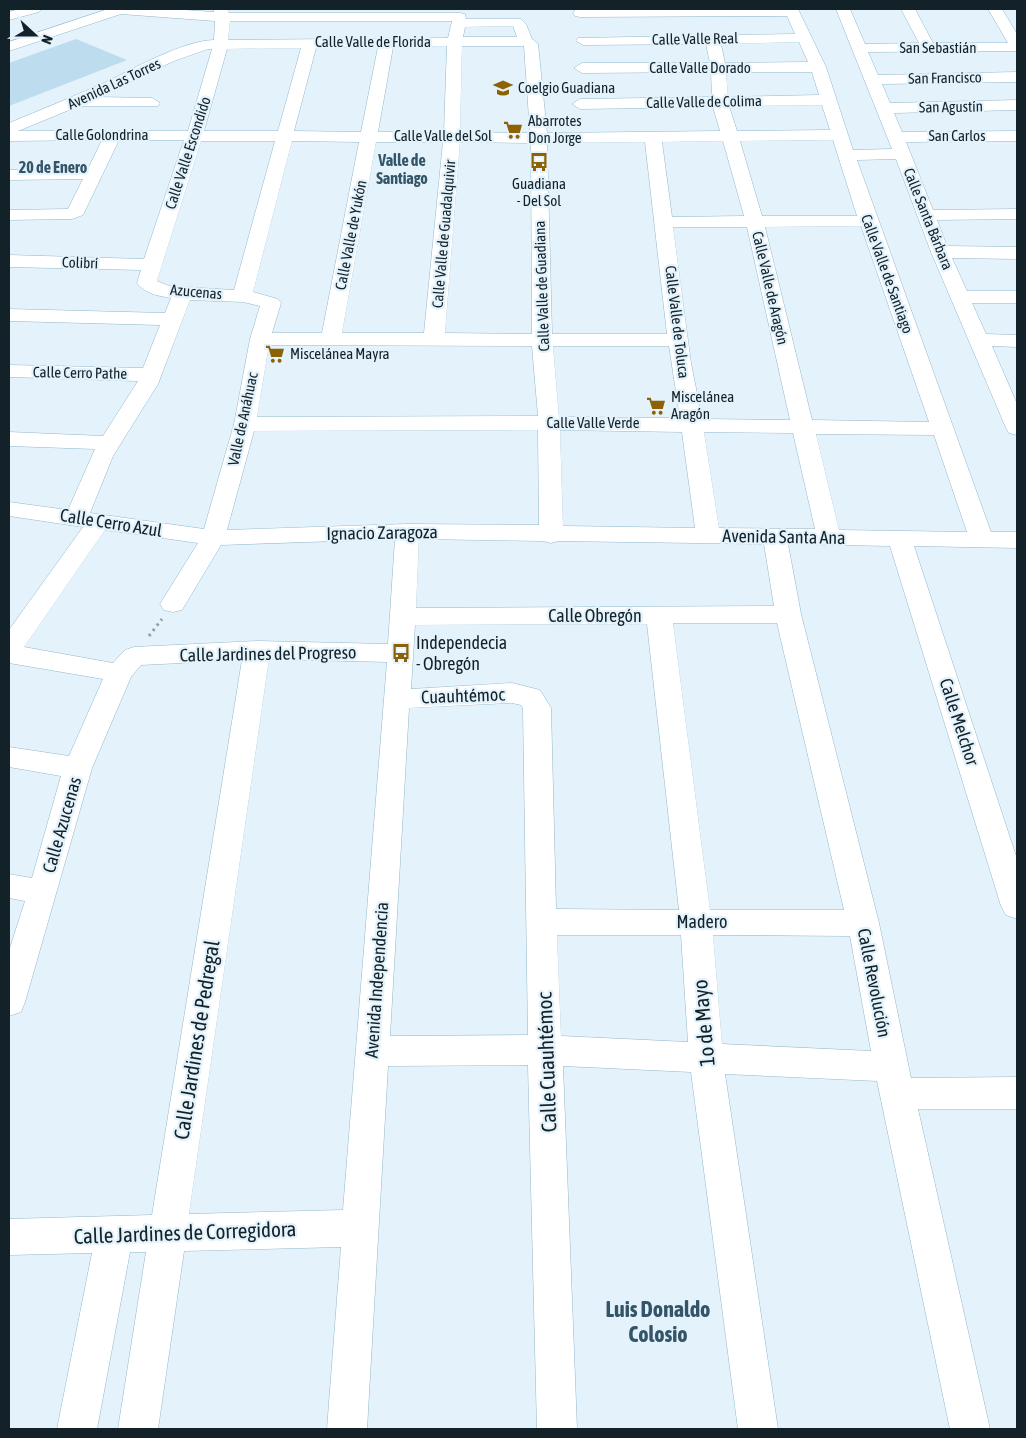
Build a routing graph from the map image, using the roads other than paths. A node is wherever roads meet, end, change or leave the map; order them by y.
1 (34, 9) edge
2 (117, 9) edge
3 (122, 9) edge
4 (843, 9) edge
5 (908, 9) edge
6 (995, 9) edge
7 (792, 10) edge
8 (580, 11) edge
9 (222, 13) edge
10 (9, 16) edge
11 (460, 16) edge
12 (1010, 22) edge
13 (806, 38) junction
14 (713, 39) junction
15 (526, 41) junction
16 (583, 41) junction
17 (386, 42) junction
18 (455, 42) junction
19 (310, 43) junction
20 (220, 45) junction
21 (1017, 46) edge
22 (9, 47) edge
23 (859, 48) junction
24 (929, 49) junction
25 (818, 67) junction
26 (718, 68) junction
27 (1017, 77) edge
28 (873, 80) junction
29 (581, 86) junction
30 (828, 100) junction
31 (75, 102) junction
32 (720, 102) junction
33 (152, 103) dead end
34 (1017, 105) edge
35 (885, 108) junction
36 (9, 129) edge
37 (113, 135) junction
38 (196, 135) junction
39 (283, 135) junction
40 (840, 135) junction
41 (9, 136) edge
42 (369, 136) junction
43 (452, 136) junction
44 (653, 136) junction
45 (731, 136) junction
46 (1017, 136) edge
47 (539, 137) junction
48 (896, 137) junction
49 (580, 138) junction
50 (903, 154) junction
51 (846, 155) junction
52 (96, 174) junction
53 (9, 175) edge
54 (1017, 214) edge
55 (9, 215) edge
56 (925, 215) junction
57 (868, 221) junction
58 (664, 222) junction
59 (755, 222) junction
60 (940, 252) junction
61 (1017, 252) edge
62 (9, 261) edge
63 (152, 265) junction
64 (150, 287) joint
65 (183, 292) junction
66 (242, 295) junction
67 (960, 297) junction
68 (1017, 297) edge
69 (9, 315) edge
70 (171, 320) junction
71 (260, 339) junction
72 (331, 340) junction
73 (434, 340) junction
74 (680, 340) junction
75 (979, 340) junction
76 (542, 341) junction
77 (1017, 341) edge
78 (9, 371) edge
79 (150, 375) junction
80 (549, 423) junction
81 (244, 424) junction
82 (692, 424) junction
83 (802, 427) junction
84 (1017, 428) edge
85 (942, 429) junction
86 (9, 439) edge
87 (110, 443) junction
88 (9, 509) edge
89 (88, 519) junction
90 (408, 531) junction
91 (551, 535) junction
92 (708, 536) junction
93 (775, 537) junction
94 (213, 538) junction
95 (829, 538) junction
96 (900, 539) junction
97 (982, 539) junction
98 (1017, 540) edge
99 (173, 604) road end
100 (788, 614) junction
101 (659, 616) junction
102 (402, 617) junction
103 (9, 650) edge
104 (256, 650) junction
105 (401, 653) junction
106 (9, 654) edge
107 (127, 665) junction
108 (530, 697) joint
109 (396, 699) junction
110 (9, 757) edge
111 (78, 768) junction
112 (9, 886) edge
113 (44, 892) junction
114 (1017, 906) edge
115 (541, 922) junction
116 (696, 922) junction
117 (863, 923) junction
118 (9, 1002) edge
119 (547, 1050) junction
120 (372, 1051) junction
121 (706, 1058) junction
122 (894, 1081) junction
123 (1017, 1093) edge
124 (360, 1228) junction
125 (167, 1234) junction
126 (114, 1235) junction
127 (9, 1237) edge
128 (77, 1429) edge
129 (138, 1429) edge
130 (347, 1429) edge
131 (557, 1429) edge
132 (758, 1429) edge
133 (970, 1429) edge

1 - 10 street
2 - 3 street
3 - 9 street
3 - 22 street
4 - 23 street, Calle Santa Bárbara
5 - 24 street
6 - 12 street
7 - 8 street, Calle Valle Real
7 - 13 street, Calle Valle de Santiago
8 - 16 street
9 - 11 street
9 - 20 street, Calle Valle Escondido
11 - 15 street
11 - 18 street, Calle Valle de Guadalquivir
12 - 21 street
13 - 14 street, Calle Valle Real
13 - 25 street, Calle Valle de Santiago
14 - 16 street, Calle Valle Real
14 - 26 street, Calle Valle de Aragón
15 - 18 street, Calle Valle de Florida
15 - 47 street, Calle Valle de Guadiana
16 - 29 street
17 - 18 street, Calle Valle de Florida
17 - 19 street, Calle Valle de Florida
17 - 42 street, Calle Valle de Yukón
18 - 43 street, Calle Valle de Guadalquivir
19 - 20 street, Calle Valle de Florida
19 - 39 street
20 - 31 street, Avenida Las Torres
20 - 38 street, Calle Valle Escondido
21 - 24 street, San Sebastián
23 - 24 street, San Sebastián
23 - 28 street, Calle Santa Bárbara
25 - 26 street, Calle Valle Dorado
25 - 30 street, Calle Valle de Santiago
26 - 29 street, Calle Valle Dorado
26 - 32 street, Calle Valle de Aragón
27 - 28 street, San Francisco
28 - 35 street, Calle Santa Bárbara
29 - 32 street, Calle Valle de Colima
29 - 49 street
30 - 32 street, Calle Valle de Colima
30 - 40 street, Calle Valle de Santiago
31 - 33 street
31 - 36 street, Avenida Las Torres
32 - 45 street, Calle Valle de Aragón
34 - 35 street, San Agustín
35 - 48 street, Calle Santa Bárbara
37 - 38 street, Calle Golondrina
37 - 41 street, Calle Golondrina
37 - 52 street
38 - 39 street, Calle Valle del Sol
38 - 63 street, Calle Valle Escondido
39 - 42 street, Calle Valle del Sol
39 - 66 street
40 - 45 street, Calle Valle del Sol
40 - 51 street, Calle Valle de Santiago
42 - 43 street, Calle Valle del Sol
42 - 72 street, Calle Valle de Yukón
43 - 47 street, Calle Valle del Sol
43 - 73 street, Calle Valle de Guadalquivir
44 - 45 street, Calle Valle del Sol
44 - 49 street, Calle Valle del Sol
44 - 58 street, Calle Valle de Toluca
45 - 59 street, Calle Valle de Aragón
46 - 48 street, San Carlos
47 - 49 street, Calle Valle del Sol
47 - 76 street, Calle Valle de Guadiana
48 - 50 street, Calle Santa Bárbara
50 - 51 street
50 - 56 street, Calle Santa Bárbara
51 - 57 street, Calle Valle de Santiago
52 - 53 street
52 - 55 street
54 - 56 street
56 - 60 street, Calle Santa Bárbara
57 - 59 street
57 - 85 street, Calle Valle de Santiago
58 - 59 street
58 - 74 street, Calle Valle de Toluca
59 - 83 street, Calle Valle de Aragón
60 - 61 street
60 - 67 street, Calle Santa Bárbara
62 - 63 street, Colibrí
63 - 64 street, Calle Valle Escondido
64 - 65 street, Azucenas
65 - 66 street, Azucenas
65 - 70 street
66 - 71 street, Valle de Anáhuac
67 - 68 street
67 - 75 street, Calle Santa Bárbara
69 - 70 street
70 - 79 street
71 - 72 street
71 - 81 street, Valle de Anáhuac
72 - 73 street
73 - 76 street
74 - 76 street
74 - 82 street, Calle Valle de Toluca
75 - 77 street
75 - 84 street, Calle Santa Bárbara
76 - 80 street, Calle Valle de Guadiana
78 - 79 street, Calle Cerro Pathe
79 - 87 street
80 - 81 street, Calle Valle Verde
80 - 82 street, Calle Valle Verde
80 - 91 street, Calle Valle de Guadiana
81 - 94 street, Valle de Anáhuac
82 - 83 street, Calle Valle Verde
82 - 92 street, Calle Valle de Toluca
83 - 85 street, Calle Valle Verde
83 - 95 street, Calle Valle de Aragón
85 - 97 street, Calle Valle de Santiago
86 - 87 street
87 - 89 street
88 - 89 street, Calle Cerro Azul
89 - 94 street, Calle Cerro Azul
89 - 103 street
90 - 91 street, Ignacio Zaragoza
90 - 94 street, Ignacio Zaragoza
90 - 102 street, Avenida Independencia
91 - 92 street, Avenida Santa Ana
92 - 93 street, Avenida Santa Ana
93 - 95 street, Avenida Santa Ana
93 - 100 street, Calle Revolución
94 - 99 street, Valle de Anáhuac
95 - 96 street, Avenida Santa Ana
96 - 97 street, Avenida Santa Ana
96 - 114 street, Calle Melchor
97 - 98 street, Avenida Santa Ana
100 - 101 street, Calle Obregón
100 - 117 street, Calle Revolución
101 - 102 street, Calle Obregón
101 - 116 street, 1o de Mayo
102 - 105 street, Avenida Independencia
104 - 105 street, Calle Jardines del Progreso
104 - 107 street, Calle Jardines del Progreso
104 - 125 street, Calle Jardines de Pedregal
105 - 109 street, Avenida Independencia
106 - 107 street, Calle Jardines del Progreso
107 - 111 street, Calle Azucenas
108 - 109 street, Cuauhtémoc
108 - 115 street, Calle Cuauhtémoc
109 - 120 street, Avenida Independencia
110 - 111 street
111 - 113 street, Calle Azucenas
112 - 113 street
113 - 118 street, Calle Azucenas
115 - 116 street, Madero
115 - 119 street, Calle Cuauhtémoc
116 - 117 street, Madero
116 - 121 street, 1o de Mayo
117 - 122 street, Calle Revolución
119 - 120 street
119 - 121 street
119 - 131 street, Calle Cuauhtémoc
120 - 124 street, Avenida Independencia
121 - 122 street
121 - 132 street, 1o de Mayo
122 - 123 street
122 - 133 street, Calle Revolución
124 - 125 street, Calle Jardines de Corregidora
124 - 130 street, Avenida Independencia
125 - 126 street, Calle Jardines de Corregidora
125 - 129 street, Calle Jardines de Pedregal
126 - 127 street, Calle Jardines de Corregidora
126 - 128 street

